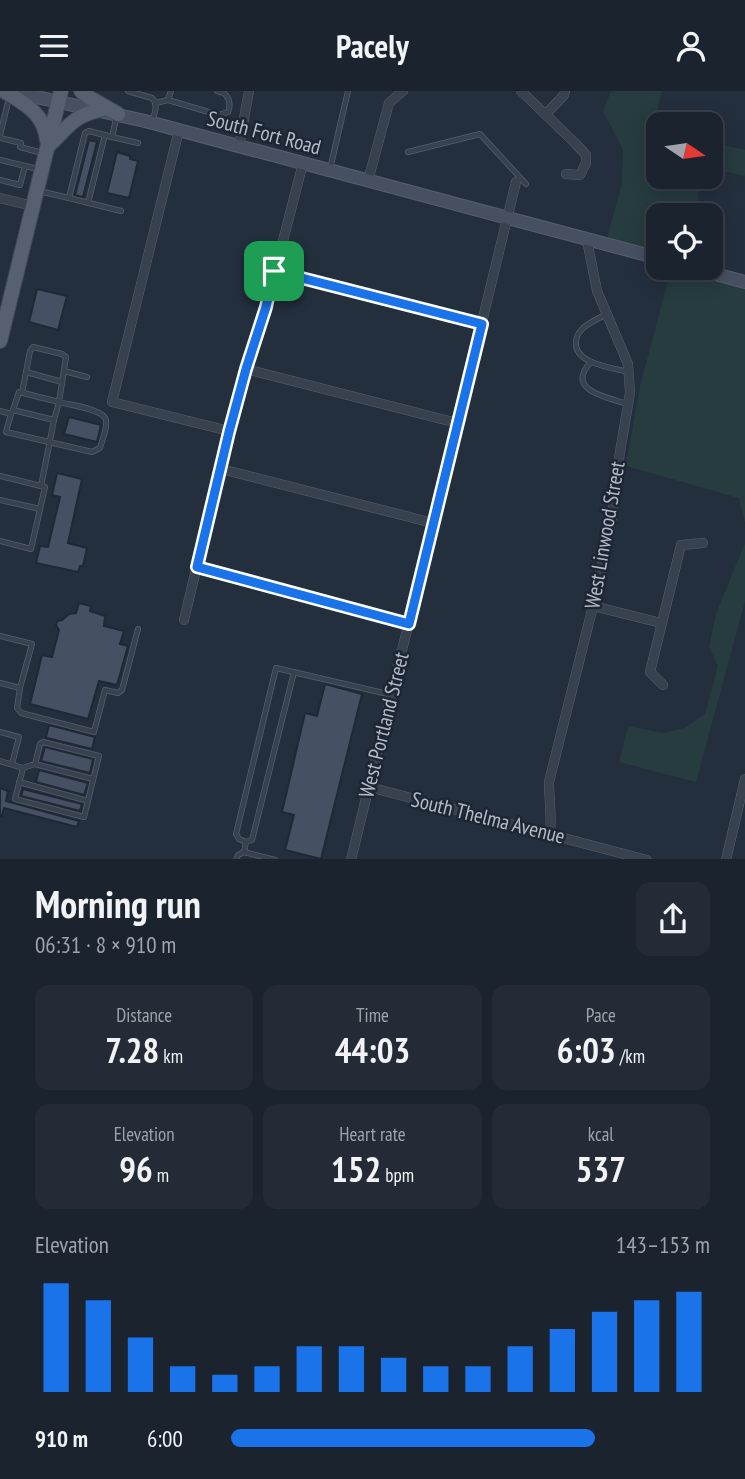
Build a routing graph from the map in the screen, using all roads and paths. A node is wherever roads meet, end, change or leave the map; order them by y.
1 (81, 91) edge
2 (128, 91) edge
3 (171, 91) edge
4 (217, 91) edge
5 (249, 91) edge
6 (348, 91) edge
7 (403, 91) edge
8 (521, 91) edge
9 (565, 91) edge
10 (9, 92) edge
11 (151, 94) edge
12 (60, 96) edge
13 (167, 100) junction
14 (156, 103) junction
15 (100, 110) junction
16 (118, 114) junction
17 (546, 114) junction
18 (152, 123) junction
19 (179, 130) junction
20 (104, 135) junction
21 (0, 136) edge
22 (112, 137) junction
23 (138, 143) dead end
24 (239, 146) junction
25 (47, 150) junction
26 (408, 152) dead end
27 (0, 160) edge
28 (303, 163) junction
29 (25, 166) junction
30 (42, 170) junction
31 (329, 170) junction
32 (566, 174) dead end
33 (0, 180) edge
34 (368, 181) junction
35 (521, 183) joint
36 (37, 190) junction
37 (0, 198) edge
38 (69, 198) junction
39 (88, 203) junction
40 (33, 206) junction
41 (121, 211) dead end
42 (507, 219) junction
43 (587, 240) junction
44 (646, 255) edge
45 (274, 271) junction
46 (723, 275) edge
47 (745, 280) edge
48 (4, 304) edge
49 (607, 314) junction
50 (482, 324) junction
51 (0, 341) edge
52 (591, 362) junction
53 (246, 369) junction
54 (64, 371) junction
55 (26, 372) junction
56 (630, 372) junction
57 (87, 377) dead end
58 (62, 382) junction
59 (22, 393) junction
60 (59, 403) junction
61 (628, 404) junction
62 (0, 411) edge
63 (12, 412) junction
64 (54, 420) junction
65 (457, 423) junction
66 (229, 432) junction
67 (49, 443) junction
68 (221, 469) junction
69 (0, 476) edge
70 (41, 486) junction
71 (0, 500) edge
72 (40, 509) junction
73 (433, 523) junction
74 (0, 541) edge
75 (703, 543) dead end
76 (197, 567) junction
77 (593, 606) junction
78 (184, 619) dead end
79 (661, 623) junction
80 (409, 624) junction
81 (138, 629) dead end
82 (0, 636) edge
83 (294, 672) junction
84 (0, 683) edge
85 (663, 685) dead end
86 (20, 688) junction
87 (392, 695) junction
88 (0, 732) edge
89 (0, 761) edge
90 (12, 764) junction
91 (34, 764) junction
92 (23, 768) junction
93 (93, 779) junction
94 (745, 779) edge
95 (19, 782) junction
96 (369, 787) junction
97 (88, 800) junction
98 (550, 833) junction
99 (246, 842) junction
100 (244, 852) junction
101 (621, 856) edge
102 (236, 859) edge
103 (275, 859) edge
104 (351, 859) edge
105 (647, 859) edge
106 (726, 859) edge

1 - 16 main road
2 - 11 lane
3 - 13 lane
4 - 13 lane
5 - 24 street
6 - 31 lane
7 - 34 street
8 - 17 street
9 - 17 street
10 - 12 street, South Fort Road
10 - 21 lane
10 - 25 main road
11 - 14 lane
12 - 15 street, South Fort Road
12 - 25 main road
13 - 14 lane
14 - 18 lane
15 - 16 street, South Fort Road
15 - 25 main road
16 - 18 street, South Fort Road
16 - 22 lane
17 - 32 street
18 - 19 street, South Fort Road
19 - 24 street, South Fort Road
19 - 66 street
20 - 22 lane
20 - 38 lane
20 - 39 lane
21 - 25 lane
22 - 23 lane
24 - 28 street, South Fort Road
25 - 30 main road
26 - 35 lane
27 - 29 lane
28 - 31 street, South Fort Road
28 - 45 street
29 - 30 lane
29 - 33 lane
30 - 36 main road
31 - 34 street, South Fort Road
34 - 42 street, South Fort Road
35 - 42 street, West Portland Street
36 - 38 lane
36 - 40 main road
37 - 40 street
38 - 39 lane
39 - 41 lane
40 - 48 main road
42 - 43 street, South Fort Road
42 - 50 street, West Portland Street
43 - 44 street, South Fort Road
43 - 49 street, West Linwood Street
45 - 50 street
45 - 53 street
46 - 47 street
48 - 51 main road
49 - 52 lane
49 - 56 street, West Linwood Street
50 - 65 street, West Portland Street
52 - 56 lane
52 - 61 lane
53 - 65 street
53 - 66 street
54 - 55 lane
54 - 57 lane
54 - 58 lane
55 - 58 lane
55 - 59 lane
56 - 61 street, West Linwood Street
58 - 60 lane
59 - 60 lane
59 - 63 lane
60 - 64 lane
60 - 67 lane
61 - 77 street, West Linwood Street
62 - 63 lane
63 - 64 lane
63 - 67 lane
64 - 67 lane
65 - 73 street, West Portland Street
66 - 68 street
67 - 70 lane
68 - 73 street
68 - 76 street
69 - 70 lane
70 - 72 lane
71 - 72 lane
72 - 74 lane
73 - 80 street, West Portland Street
75 - 79 street
76 - 78 street
76 - 80 street
77 - 79 street
77 - 98 street, West Linwood Street
79 - 85 street
80 - 87 street, West Portland Street
81 - 86 lane
82 - 86 lane
83 - 87 lane
83 - 99 lane
83 - 99 lane
84 - 86 lane
87 - 96 street, West Portland Street
88 - 90 lane
89 - 90 lane
90 - 92 lane
91 - 92 lane
91 - 93 lane
91 - 93 lane
92 - 95 lane
93 - 97 lane
94 - 106 street
95 - 97 lane
95 - 97 lane
96 - 98 street, South Thelma Avenue
96 - 104 street, West Portland Street
98 - 101 street, South Thelma Avenue
99 - 100 lane
100 - 102 lane
100 - 103 lane
101 - 105 street, South Thelma Avenue

